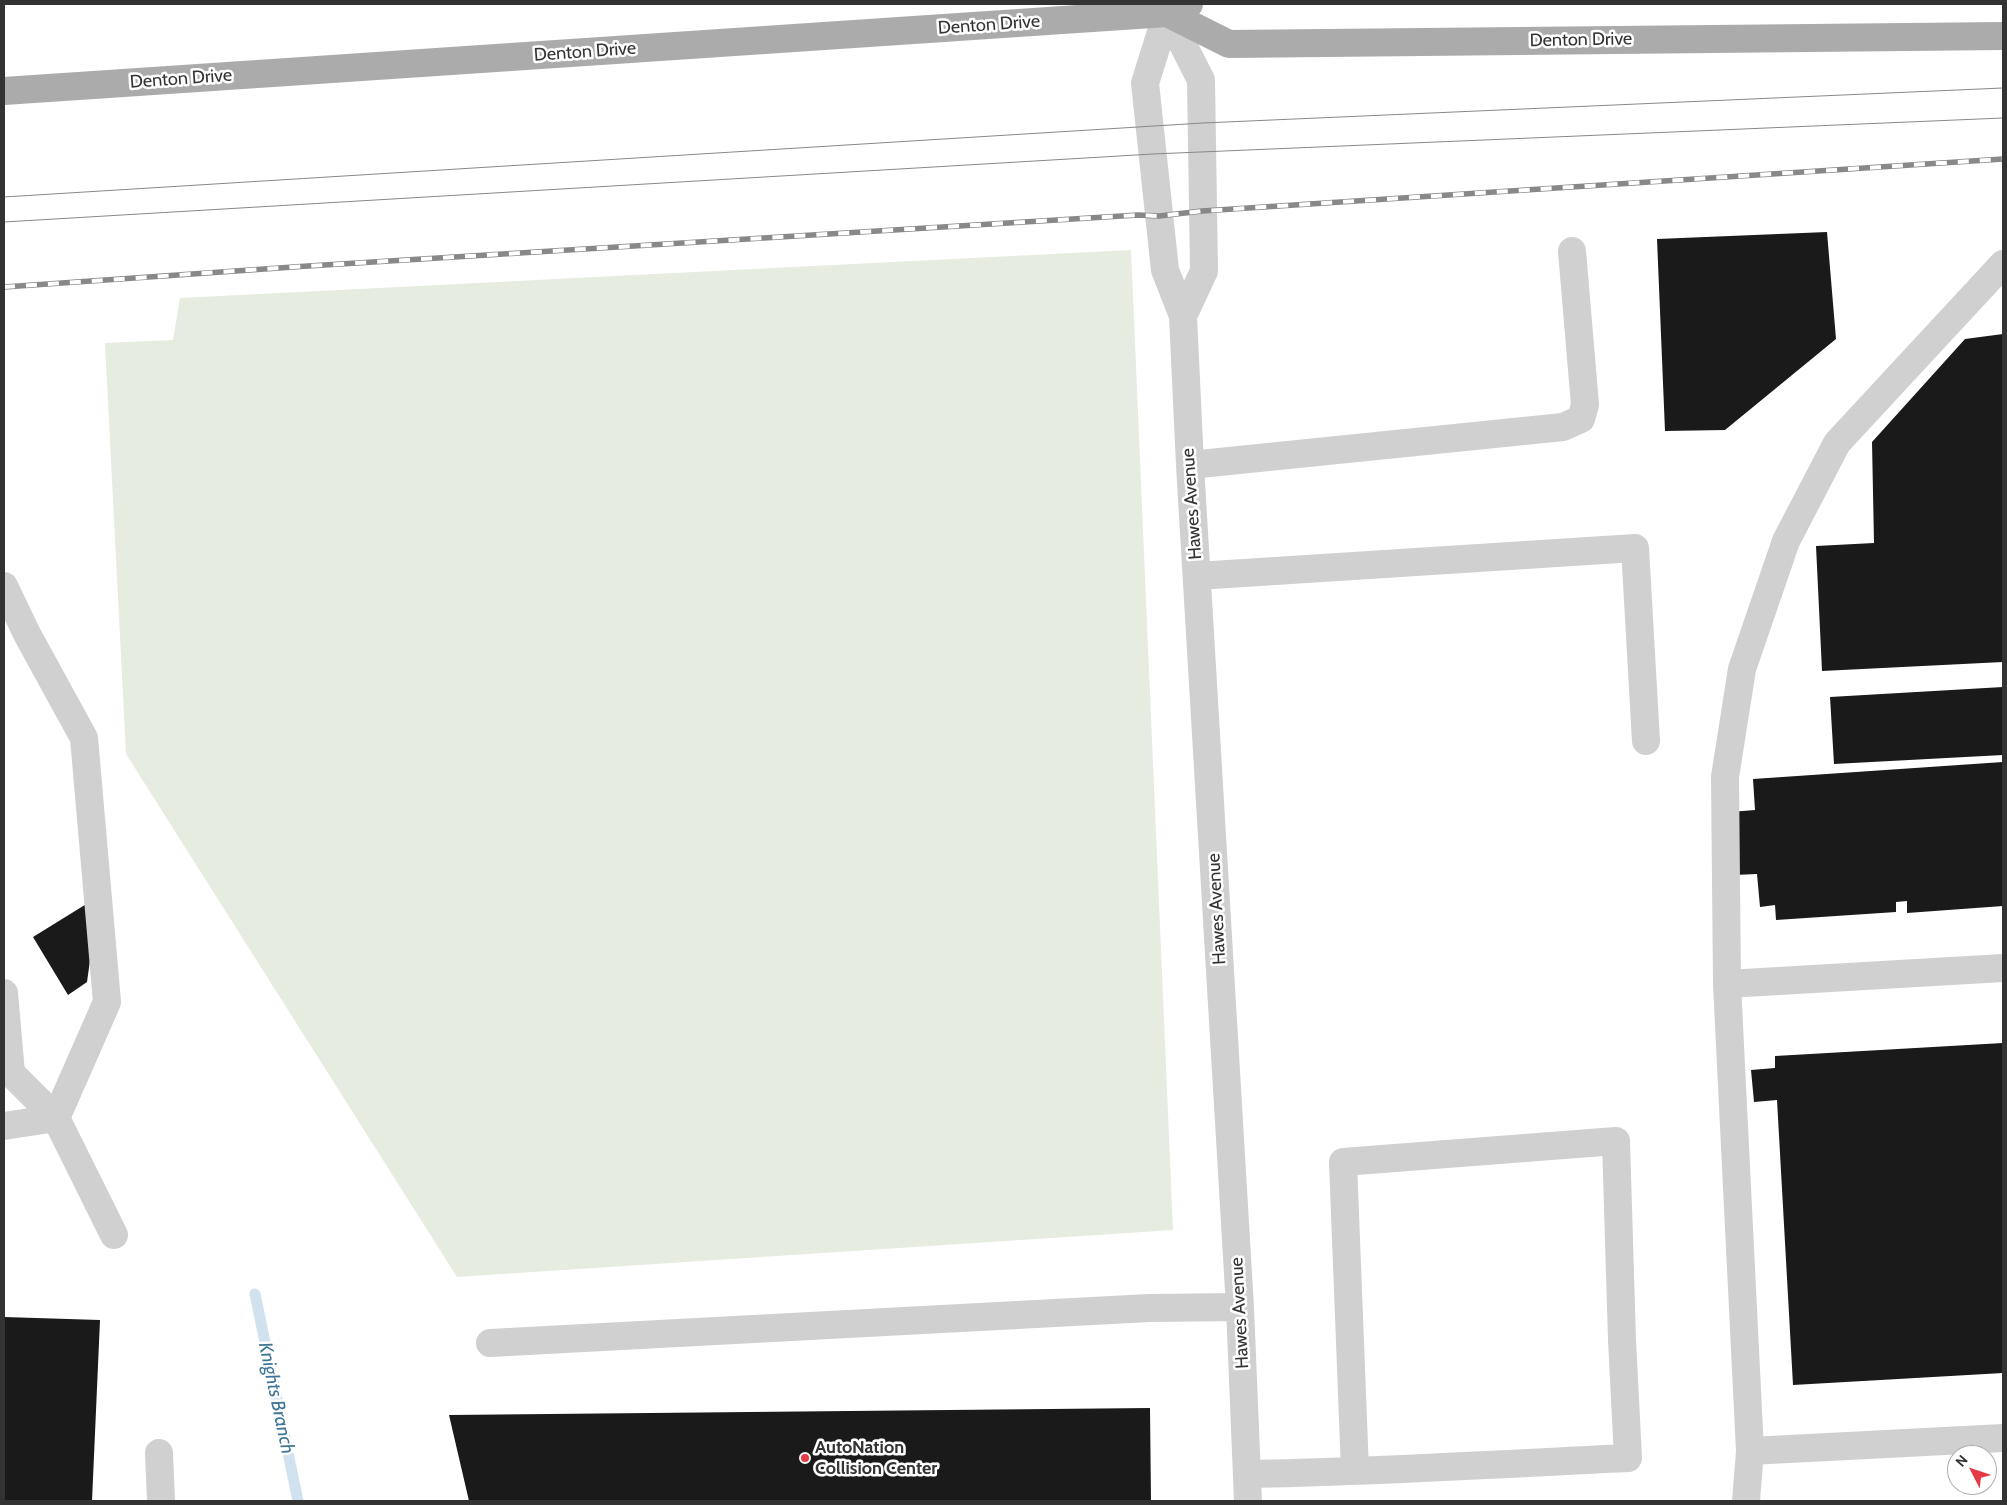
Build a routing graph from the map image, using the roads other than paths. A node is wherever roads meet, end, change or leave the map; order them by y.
1 (1178, 9) edge
2 (2003, 36) edge
3 (4, 91) edge
4 (1572, 252) dead end
5 (2003, 264) edge
6 (1183, 316) junction
7 (1190, 465) junction
8 (1197, 576) junction
9 (4, 586) edge
10 (1646, 741) dead end
11 (2003, 968) edge
12 (1727, 984) junction
13 (4, 992) edge
14 (56, 1118) junction
15 (4, 1126) edge
16 (114, 1235) dead end
17 (1240, 1307) junction
18 (490, 1343) dead end
19 (2003, 1438) edge
20 (1750, 1451) junction
21 (159, 1453) dead end
22 (1355, 1471) junction
23 (1247, 1474) junction
24 (161, 1501) edge
25 (1248, 1501) edge
26 (1746, 1501) edge

1 - 2 main road, Denton Drive
1 - 3 main road, Denton Drive
1 - 6 street, Hawes Avenue
1 - 6 street, Hawes Avenue
4 - 7 street
5 - 12 street
6 - 7 street, Hawes Avenue
7 - 8 street, Hawes Avenue
8 - 10 street
8 - 17 street, Hawes Avenue
9 - 14 street
11 - 12 street
12 - 20 street
13 - 14 street
14 - 15 street
14 - 16 street
17 - 18 street
17 - 23 street, Hawes Avenue
19 - 20 street
20 - 26 street
21 - 24 street
22 - 22 street
22 - 23 street
23 - 25 street, Hawes Avenue

